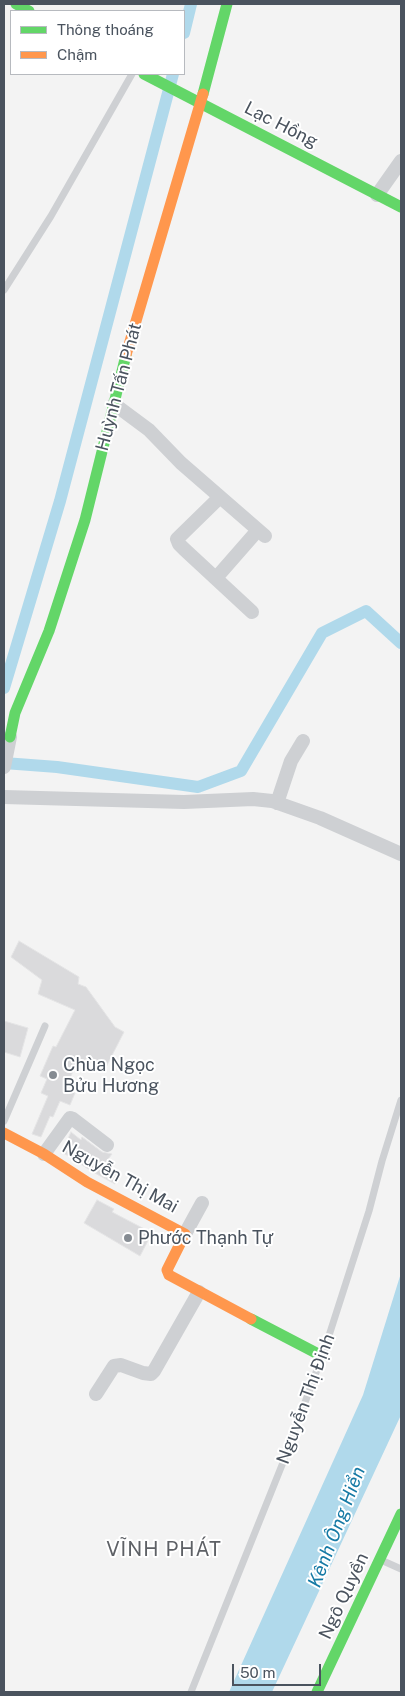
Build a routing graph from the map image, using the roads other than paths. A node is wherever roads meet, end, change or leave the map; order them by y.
1 (16, 4) edge
2 (228, 4) edge
3 (28, 10) edge
4 (131, 75) edge
5 (147, 75) edge
6 (201, 104) junction
7 (401, 161) edge
8 (377, 195) junction
9 (401, 207) edge
10 (4, 290) edge
11 (114, 404) junction
12 (220, 496) junction
13 (216, 578) junction
14 (252, 612) dead end
15 (9, 731) edge
16 (303, 741) dead end
17 (4, 767) edge
18 (4, 797) edge
19 (277, 803) junction
20 (401, 854) edge
21 (44, 1026) dead end
22 (401, 1100) edge
23 (4, 1120) edge
24 (4, 1133) edge
25 (108, 1145) dead end
26 (44, 1154) junction
27 (202, 1203) dead end
28 (184, 1234) junction
29 (200, 1292) junction
30 (322, 1356) junction
31 (96, 1394) dead end
32 (401, 1514) edge
33 (380, 1560) junction
34 (401, 1569) edge
35 (191, 1692) edge
36 (317, 1692) edge

1 - 3 street
2 - 6 street, Huỳnh Tấn Phát
4 - 10 lane
5 - 6 street, Lạc Hồng
6 - 8 street, Lạc Hồng
6 - 11 street, Huỳnh Tấn Phát
7 - 8 street
8 - 9 street, Lạc Hồng
11 - 12 street
11 - 15 street, Huỳnh Tấn Phát
12 - 13 street
12 - 13 street
13 - 14 street
15 - 17 street, Huỳnh Tấn Phát
16 - 19 street
18 - 19 street
19 - 20 street
21 - 23 lane
22 - 30 lane, Nguyễn Thị Định
24 - 26 street, Nguyễn Thị Mai
25 - 26 street
26 - 28 street, Nguyễn Thị Mai
27 - 28 street
28 - 29 street, Nguyễn Thị Mai
29 - 30 street, Nguyễn Thị Mai
29 - 31 street
30 - 35 lane, Nguyễn Thị Định
32 - 33 street, Ngô Quyền
33 - 34 lane
33 - 36 street, Ngô Quyền

